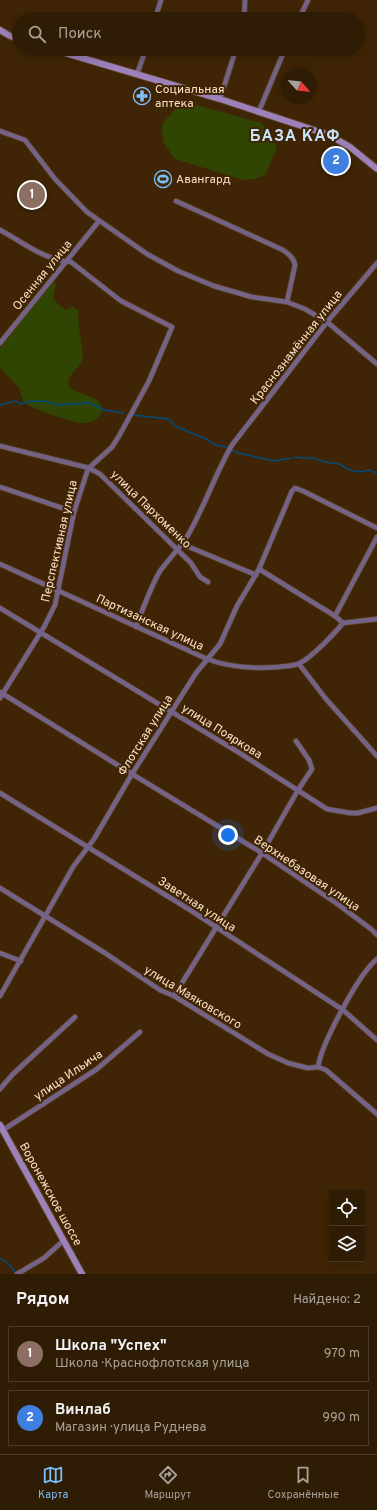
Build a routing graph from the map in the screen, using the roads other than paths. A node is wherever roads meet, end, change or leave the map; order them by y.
1 (161, 0) edge
2 (245, 0) edge
3 (308, 0) edge
4 (157, 12) edge
5 (244, 12) edge
6 (302, 12) edge
7 (0, 30) edge
8 (12, 37) edge
9 (76, 56) edge
10 (143, 56) edge
11 (234, 56) edge
12 (283, 56) edge
13 (137, 74) junction
14 (220, 99) junction
15 (259, 111) junction
16 (0, 131) edge
17 (377, 169) edge
18 (176, 201) dead end
19 (99, 221) junction
20 (0, 230) edge
21 (67, 260) junction
22 (377, 263) edge
23 (287, 302) junction
24 (327, 322) junction
25 (0, 343) edge
26 (377, 364) edge
27 (0, 446) edge
28 (89, 468) junction
29 (0, 487) edge
30 (74, 512) junction
31 (377, 528) edge
32 (377, 537) edge
33 (182, 544) junction
34 (177, 549) junction
35 (0, 564) edge
36 (259, 569) junction
37 (256, 575) junction
38 (208, 582) dead end
39 (58, 591) junction
40 (0, 608) edge
41 (335, 616) junction
42 (377, 619) edge
43 (343, 624) junction
44 (136, 627) junction
45 (40, 633) junction
46 (207, 659) junction
47 (299, 664) junction
48 (1, 694) edge
49 (171, 711) junction
50 (296, 741) dead end
51 (377, 756) edge
52 (132, 774) junction
53 (298, 790) junction
54 (0, 793) edge
55 (377, 808) edge
56 (88, 847) junction
57 (262, 853) junction
58 (0, 888) edge
59 (44, 916) junction
60 (216, 928) junction
61 (377, 935) edge
62 (0, 952) edge
63 (377, 959) edge
64 (20, 961) junction
65 (0, 996) edge
66 (174, 996) junction
67 (343, 1010) junction
68 (75, 1018) dead end
69 (140, 1032) dead end
70 (377, 1040) edge
71 (318, 1067) junction
72 (0, 1089) edge
73 (377, 1114) edge
74 (1, 1129) edge
75 (64, 1240) junction
76 (17, 1274) edge
77 (82, 1274) edge

1 - 4 street
2 - 5 street
3 - 6 street
7 - 8 main road
9 - 13 main road
10 - 13 street
11 - 14 street
12 - 15 street
13 - 14 main road
14 - 15 main road
15 - 17 main road
16 - 19 street
18 - 23 street
19 - 21 street, Осенняя улица
19 - 23 street
20 - 21 street
21 - 25 street, Осенняя улица
21 - 28 street, Перспективная улица
22 - 24 street, Краснознамённая улица
23 - 24 street
24 - 26 street
24 - 33 street, Краснознамённая улица
27 - 28 street, улица Пархоменко
28 - 30 street, Перспективная улица
28 - 34 street, улица Пархоменко
29 - 30 street
30 - 39 street, Перспективная улица
31 - 36 street, Флотская улица
32 - 41 street
33 - 34 street
33 - 37 street, улица Пархоменко
34 - 38 street, улица Пархоменко
34 - 44 street
35 - 39 street, Партизанская улица
36 - 37 street, Флотская улица
36 - 41 street
37 - 46 street, Флотская улица
39 - 44 street, Партизанская улица
39 - 45 street, Перспективная улица
40 - 45 street, улица Пояркова
41 - 43 street
42 - 43 street
43 - 47 street
44 - 46 street, Партизанская улица
45 - 48 street, Перспективная улица
45 - 49 street, улица Пояркова
46 - 47 street, Партизанская улица
46 - 49 street, Флотская улица
47 - 51 street
48 - 52 street, Верхнебазовая улица
49 - 52 street, Флотская улица
49 - 53 street, улица Пояркова
50 - 53 street
52 - 56 street, Флотская улица
52 - 57 street, Верхнебазовая улица
53 - 55 street, улица Пояркова
53 - 57 street
54 - 56 street, Заветная улица
56 - 59 street, Флотская улица
56 - 60 street, Заветная улица
57 - 60 street
57 - 61 street, Верхнебазовая улица
58 - 59 street, улица Маяковского
59 - 64 street, Флотская улица
59 - 66 street, улица Маяковского
60 - 66 street
60 - 67 street, Заветная улица
62 - 64 street
63 - 67 street
64 - 65 street, Флотская улица
66 - 71 street, улица Маяковского
67 - 70 street, Заветная улица
67 - 71 street
68 - 72 street
69 - 74 street, улица Ильича
71 - 73 street, улица Маяковского
74 - 75 main road, Воронежское шоссе
75 - 76 street
75 - 77 main road, Воронежское шоссе

